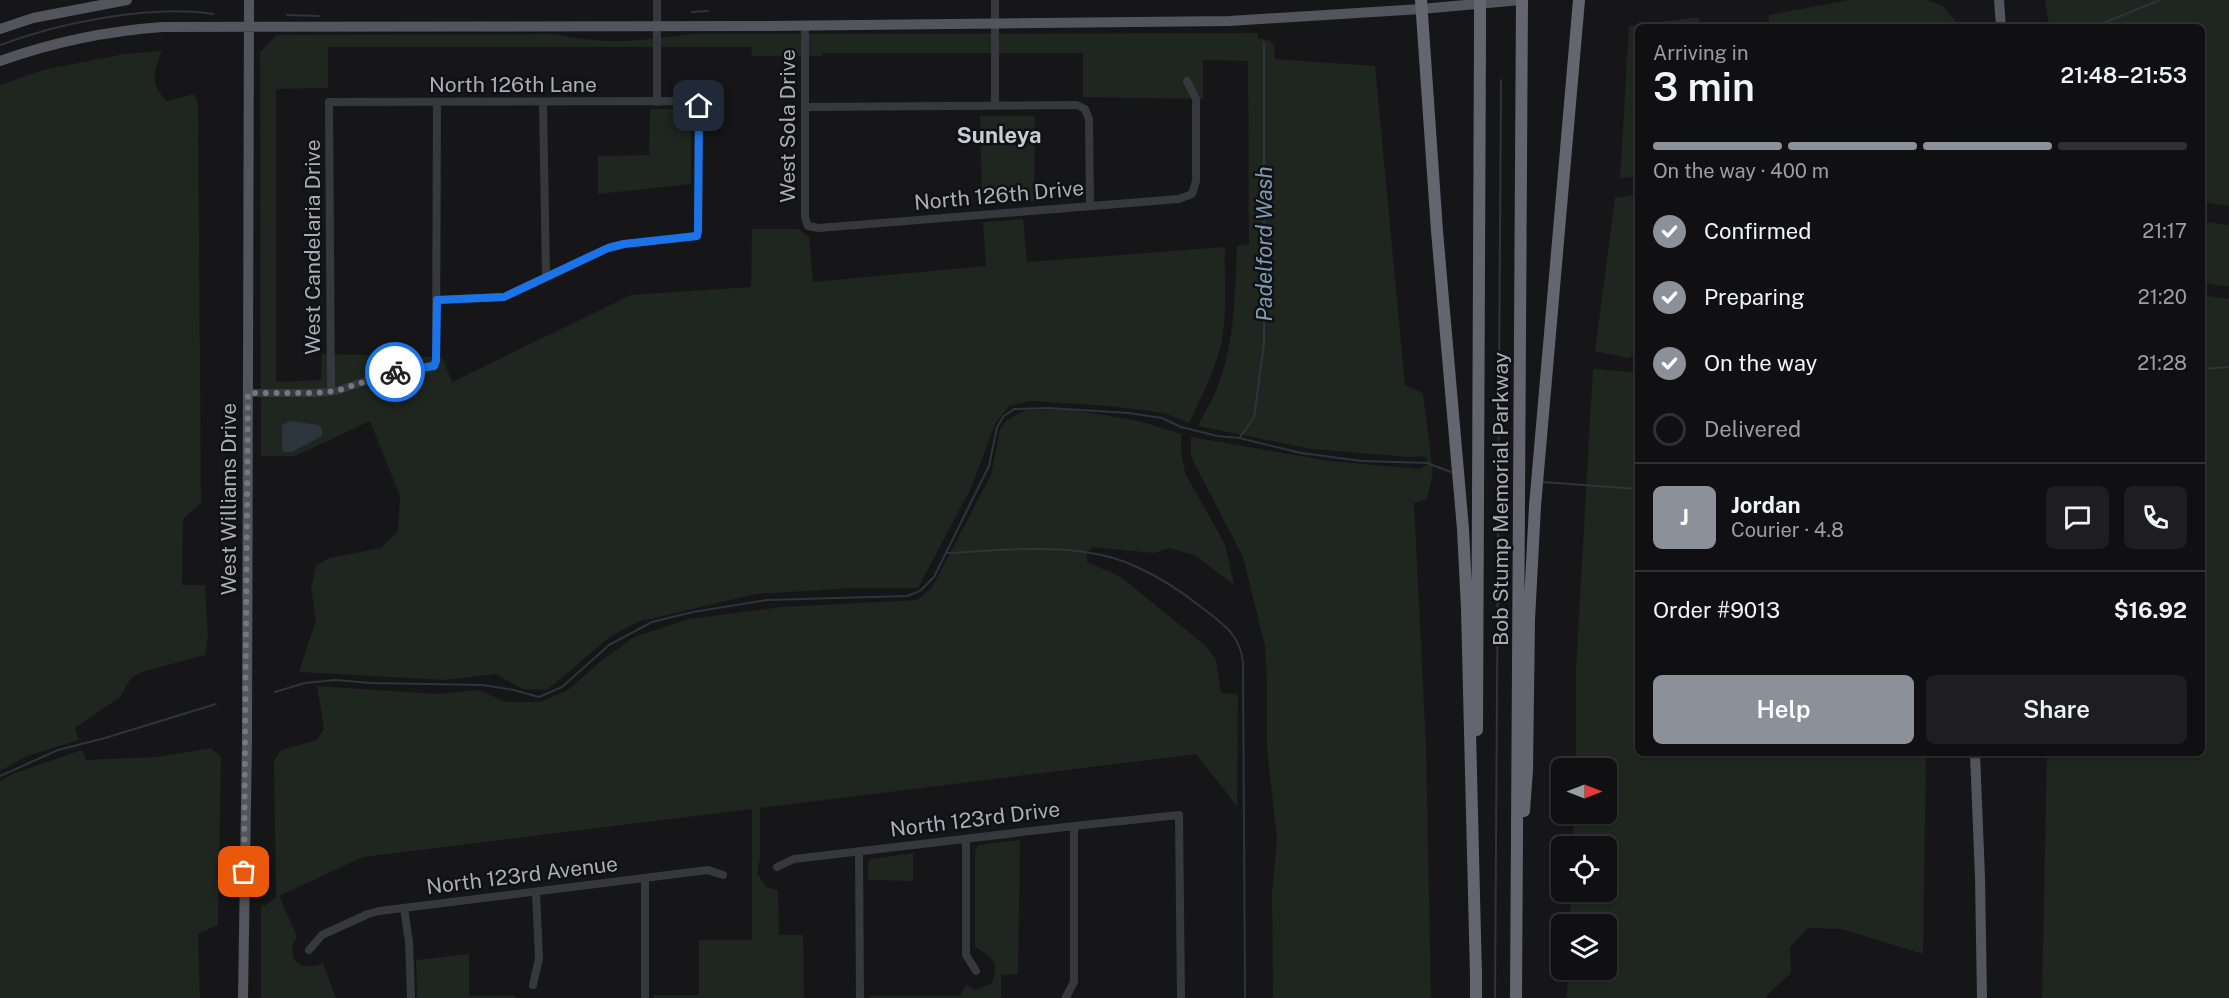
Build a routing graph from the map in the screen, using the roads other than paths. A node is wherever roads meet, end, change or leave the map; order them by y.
1 (127, 0) edge
2 (249, 0) edge
3 (657, 0) edge
4 (995, 0) edge
5 (1480, 0) edge
6 (1521, 0) edge
7 (1579, 0) edge
8 (1999, 0) edge
9 (1421, 4) edge
10 (995, 24) junction
11 (2001, 24) edge
12 (805, 25) junction
13 (657, 26) junction
14 (249, 27) junction
15 (0, 29) edge
16 (0, 61) edge
17 (1187, 81) dead end
18 (330, 102) joint
19 (437, 102) junction
20 (543, 102) junction
21 (657, 102) junction
22 (995, 106) junction
23 (806, 107) junction
24 (1090, 206) junction
25 (808, 226) joint
26 (546, 277) junction
27 (437, 300) junction
28 (331, 392) junction
29 (248, 393) junction
30 (1975, 756) edge
31 (1074, 826) junction
32 (966, 839) junction
33 (859, 851) junction
34 (777, 867) dead end
35 (723, 875) dead end
36 (645, 878) junction
37 (536, 892) junction
38 (404, 908) junction
39 (309, 950) dead end
40 (976, 971) dead end
41 (1476, 976) junction
42 (1515, 977) junction
43 (533, 985) dead end
44 (243, 998) edge
45 (411, 998) edge
46 (645, 998) edge
47 (860, 998) edge
48 (1066, 998) edge
49 (1181, 998) edge
50 (1476, 998) edge
51 (1516, 998) edge
52 (1982, 998) edge

1 - 15 main road
2 - 14 main road, West Williams Drive
3 - 13 street
4 - 10 street
5 - 41 highway, Bob Stump Memorial Parkway, bridge
6 - 9 main road
6 - 42 highway, Bob Stump Memorial Parkway
7 - 42 highway
8 - 11 main road
9 - 10 main road
9 - 41 highway
10 - 12 main road
10 - 22 street
12 - 13 main road
12 - 23 street, West Sola Drive
13 - 14 main road
13 - 21 street
14 - 16 main road
14 - 29 main road, West Williams Drive
17 - 24 street, North 126th Drive
18 - 19 street, North 126th Lane
18 - 28 street, West Candelaria Drive
19 - 20 street, North 126th Lane
19 - 27 street
20 - 21 street, North 126th Lane
20 - 26 street
21 - 26 street, North 126th Lane
22 - 23 street
22 - 24 street
23 - 25 street, West Sola Drive
24 - 25 street, North 126th Drive
26 - 27 street
27 - 28 street
28 - 29 street
29 - 44 main road, West Williams Drive
30 - 52 main road
31 - 32 street, North 123rd Drive
31 - 48 street
31 - 49 street, North 123rd Drive
32 - 33 street, North 123rd Drive
32 - 40 street
33 - 34 street, North 123rd Drive
33 - 47 street
35 - 36 street, North 123rd Avenue
36 - 37 street, North 123rd Avenue
36 - 46 street
37 - 38 street, North 123rd Avenue
37 - 43 street
38 - 39 street, North 123rd Avenue
38 - 45 street
41 - 50 highway, Bob Stump Memorial Parkway
42 - 51 highway, Bob Stump Memorial Parkway

